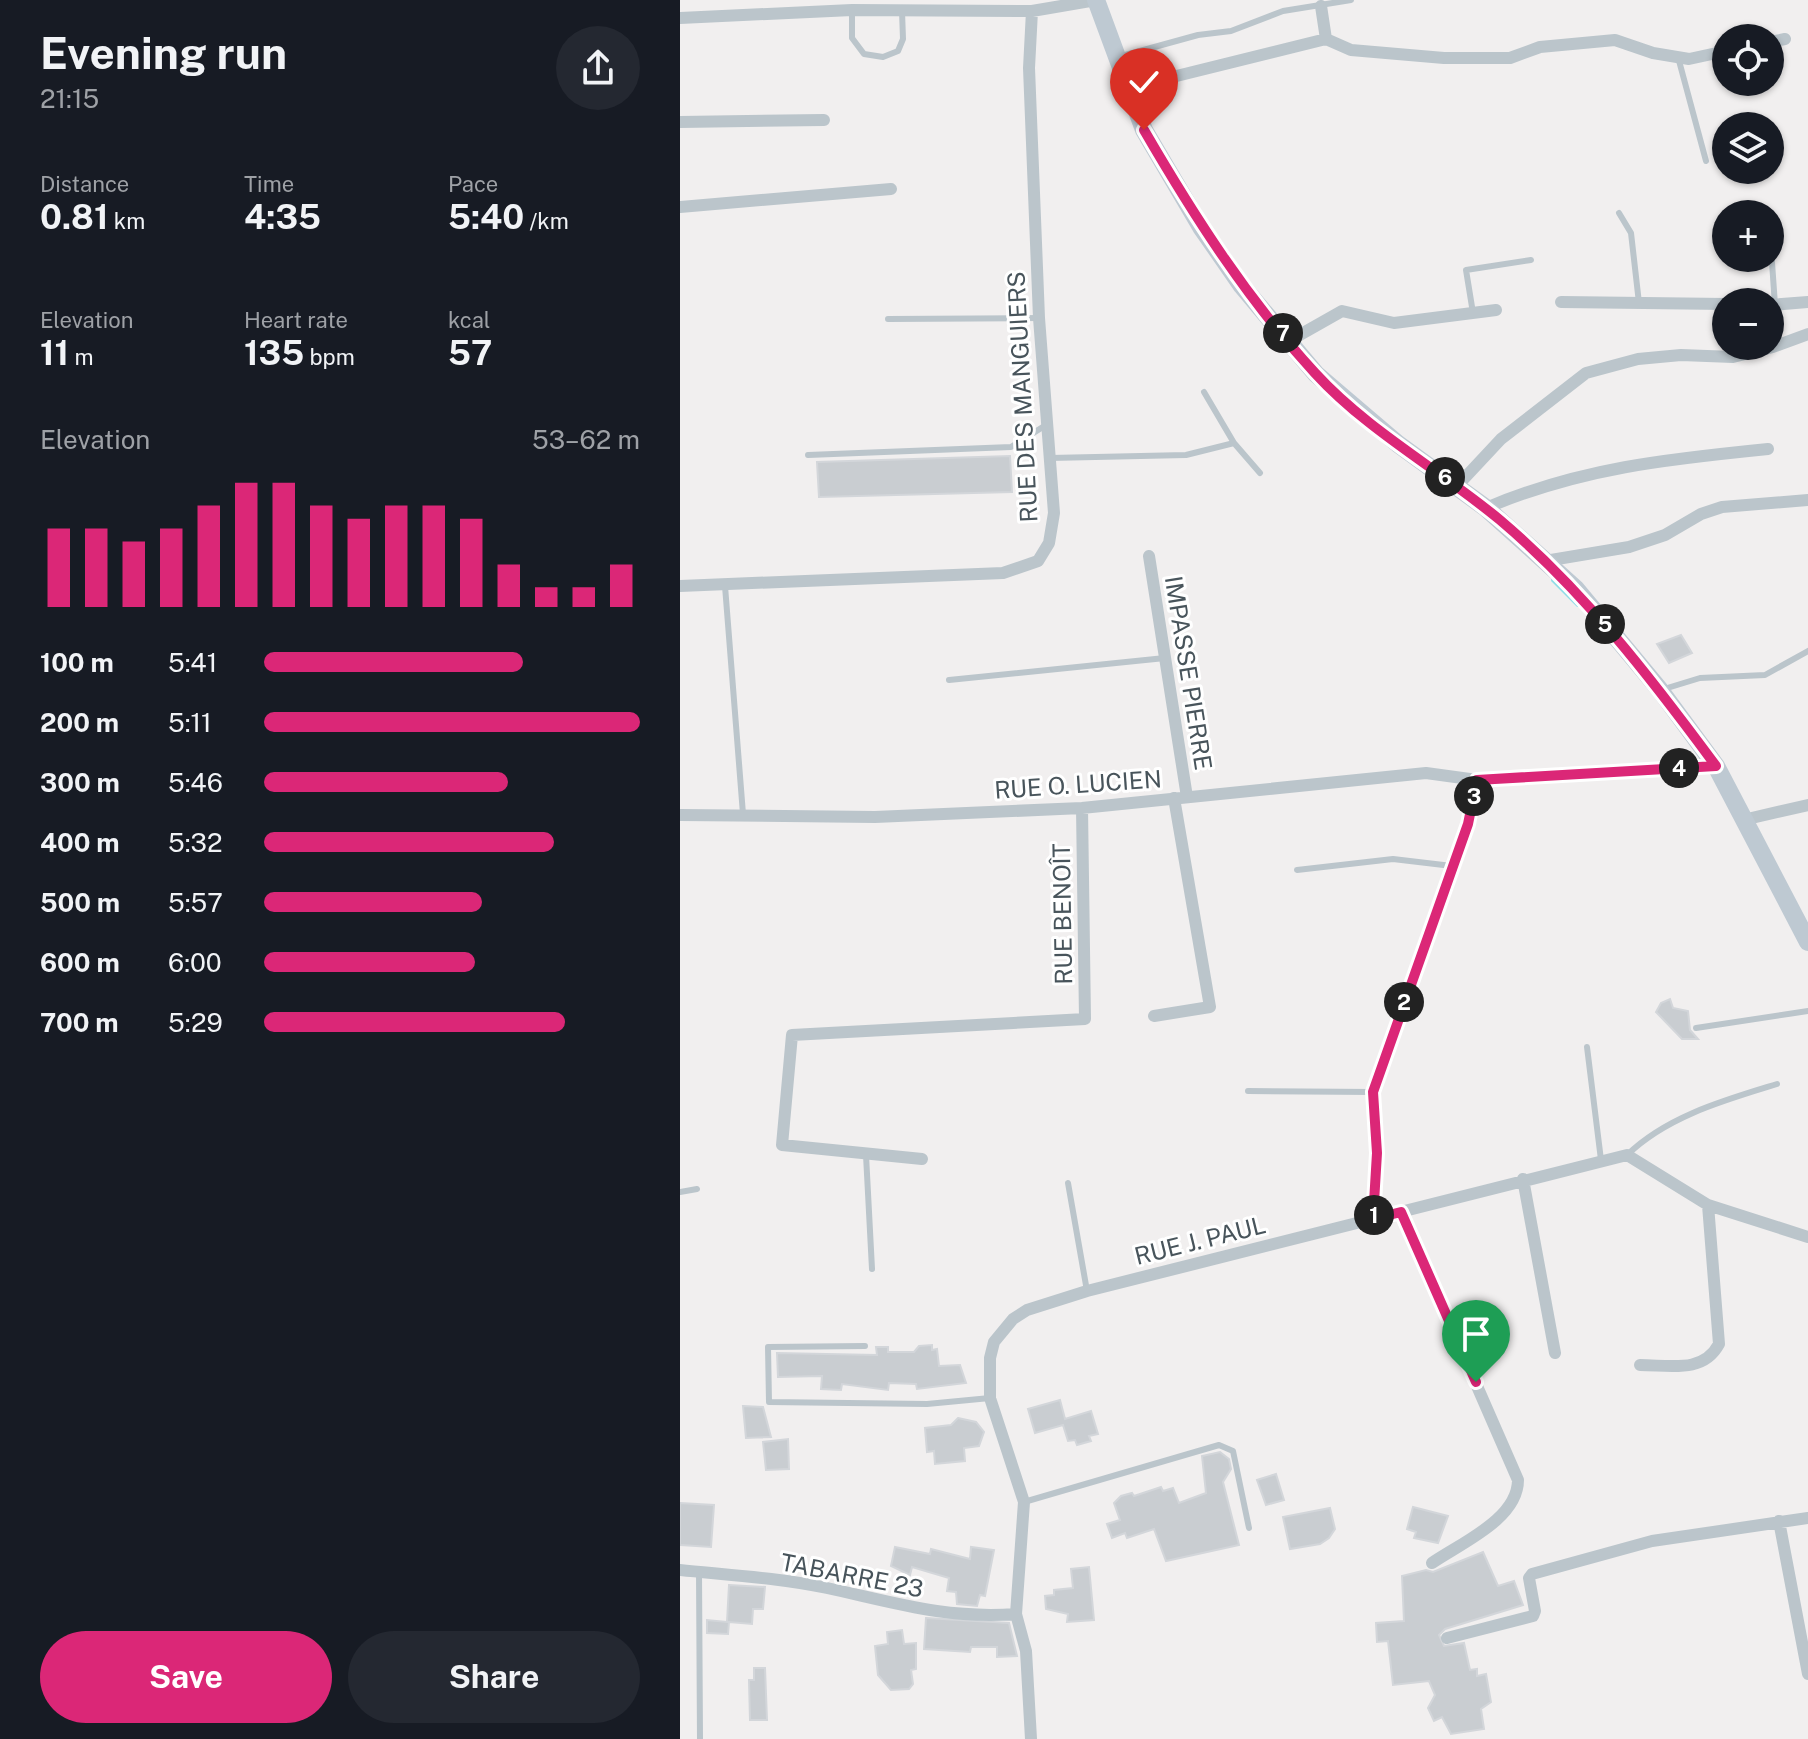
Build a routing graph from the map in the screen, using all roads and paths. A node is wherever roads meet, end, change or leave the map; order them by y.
1 (1096, 0) edge
2 (1351, 0) edge
3 (1321, 6) junction
4 (852, 10) junction
5 (902, 10) junction
6 (1032, 11) junction
7 (680, 18) edge
8 (1326, 39) junction
9 (1712, 54) edge
10 (1117, 57) junction
11 (1678, 57) junction
12 (1128, 88) junction
13 (824, 120) dead end
14 (680, 122) edge
15 (1706, 161) dead end
16 (891, 189) dead end
17 (680, 207) edge
18 (1619, 213) dead end
19 (1531, 260) dead end
20 (1561, 302) dead end
21 (1808, 302) edge
22 (1639, 303) junction
23 (1712, 304) edge
24 (1784, 304) edge
25 (1496, 310) dead end
26 (1473, 313) junction
27 (1039, 318) junction
28 (888, 319) dead end
29 (1808, 334) edge
30 (1289, 341) junction
31 (1204, 392) dead end
32 (1048, 424) junction
33 (1234, 443) junction
34 (1768, 449) dead end
35 (808, 455) dead end
36 (1050, 458) junction
37 (1260, 473) dead end
38 (1458, 485) junction
39 (1808, 500) edge
40 (1486, 508) junction
41 (1149, 556) dead end
42 (1545, 561) junction
43 (680, 586) edge
44 (725, 586) junction
45 (1808, 651) edge
46 (1165, 658) junction
47 (949, 680) dead end
48 (1660, 690) junction
49 (1716, 766) junction
50 (1477, 780) junction
51 (1180, 798) junction
52 (1808, 805) edge
53 (1082, 808) junction
54 (743, 814) junction
55 (680, 815) edge
56 (1743, 820) junction
57 (1453, 866) junction
58 (1297, 870) dead end
59 (1808, 942) edge
60 (1808, 1011) edge
61 (1154, 1016) dead end
62 (1696, 1028) dead end
63 (1587, 1047) dead end
64 (1777, 1084) dead end
65 (1248, 1091) dead end
66 (1373, 1092) junction
67 (866, 1155) junction
68 (1627, 1155) junction
69 (922, 1159) dead end
70 (1601, 1160) junction
71 (1523, 1179) junction
72 (1068, 1183) dead end
73 (697, 1189) dead end
74 (680, 1192) edge
75 (1708, 1205) junction
76 (1401, 1212) junction
77 (1373, 1219) junction
78 (1808, 1237) edge
79 (872, 1269) dead end
80 (1087, 1291) junction
81 (865, 1346) dead end
82 (1555, 1353) dead end
83 (1640, 1365) dead end
84 (990, 1398) junction
85 (1024, 1502) junction
86 (1808, 1518) edge
87 (1779, 1521) junction
88 (1249, 1528) dead end
89 (1432, 1563) dead end
90 (680, 1570) edge
91 (699, 1572) junction
92 (1016, 1614) junction
93 (1447, 1638) dead end
94 (1808, 1674) edge
95 (700, 1739) edge
96 (1031, 1739) edge

1 - 6 street
1 - 10 main road
2 - 3 lane
3 - 8 street
3 - 10 lane
4 - 5 street
4 - 5 lane
4 - 7 street
5 - 6 street
6 - 27 street, RUE DES MANGUIERS
8 - 11 street
8 - 12 street
9 - 11 street
10 - 12 main road
11 - 15 lane
12 - 30 main road
13 - 14 street
16 - 17 street
18 - 22 lane
19 - 26 lane
20 - 22 street
21 - 24 street
22 - 23 street
25 - 26 street
26 - 30 street
27 - 28 lane
27 - 32 street, RUE DES MANGUIERS
29 - 38 street
30 - 38 main road
31 - 33 lane
32 - 35 lane
32 - 36 street, RUE DES MANGUIERS
33 - 36 lane
33 - 37 lane
34 - 40 street
36 - 44 street, RUE DES MANGUIERS
38 - 40 main road
39 - 42 street
40 - 42 main road
41 - 46 street, IMPASSE PIERRE
42 - 48 main road
43 - 44 street, RUE DES MANGUIERS
44 - 54 lane
45 - 48 lane
46 - 47 lane
46 - 51 street, IMPASSE PIERRE
48 - 49 main road
49 - 50 street, RUE O. LUCIEN
49 - 56 main road
50 - 51 street, RUE O. LUCIEN
50 - 57 street
51 - 53 street, RUE O. LUCIEN
51 - 61 street, IMPASSE PIERRE
52 - 56 street
53 - 54 street, RUE O. LUCIEN
53 - 67 street, RUE BENOÎT
54 - 55 street, RUE O. LUCIEN
56 - 59 main road
57 - 58 lane
57 - 66 street
60 - 62 lane
63 - 70 lane
64 - 68 lane
65 - 66 lane
66 - 77 street
67 - 69 street
67 - 79 lane
68 - 70 street, RUE J. PAUL
68 - 75 street
70 - 71 street, RUE J. PAUL
71 - 76 street, RUE J. PAUL
71 - 82 street
72 - 80 lane
73 - 74 lane
75 - 78 street
75 - 83 street
76 - 77 street, RUE J. PAUL
76 - 89 street
77 - 80 street, RUE J. PAUL
80 - 84 street, RUE J. PAUL
81 - 84 lane
84 - 85 street, RUE J. PAUL
85 - 88 lane
85 - 92 street, RUE J. PAUL
86 - 87 street
87 - 93 street
87 - 94 street
90 - 91 street, TABARRE 23
91 - 92 street, TABARRE 23
91 - 95 lane
92 - 96 street, RUE J. PAUL

